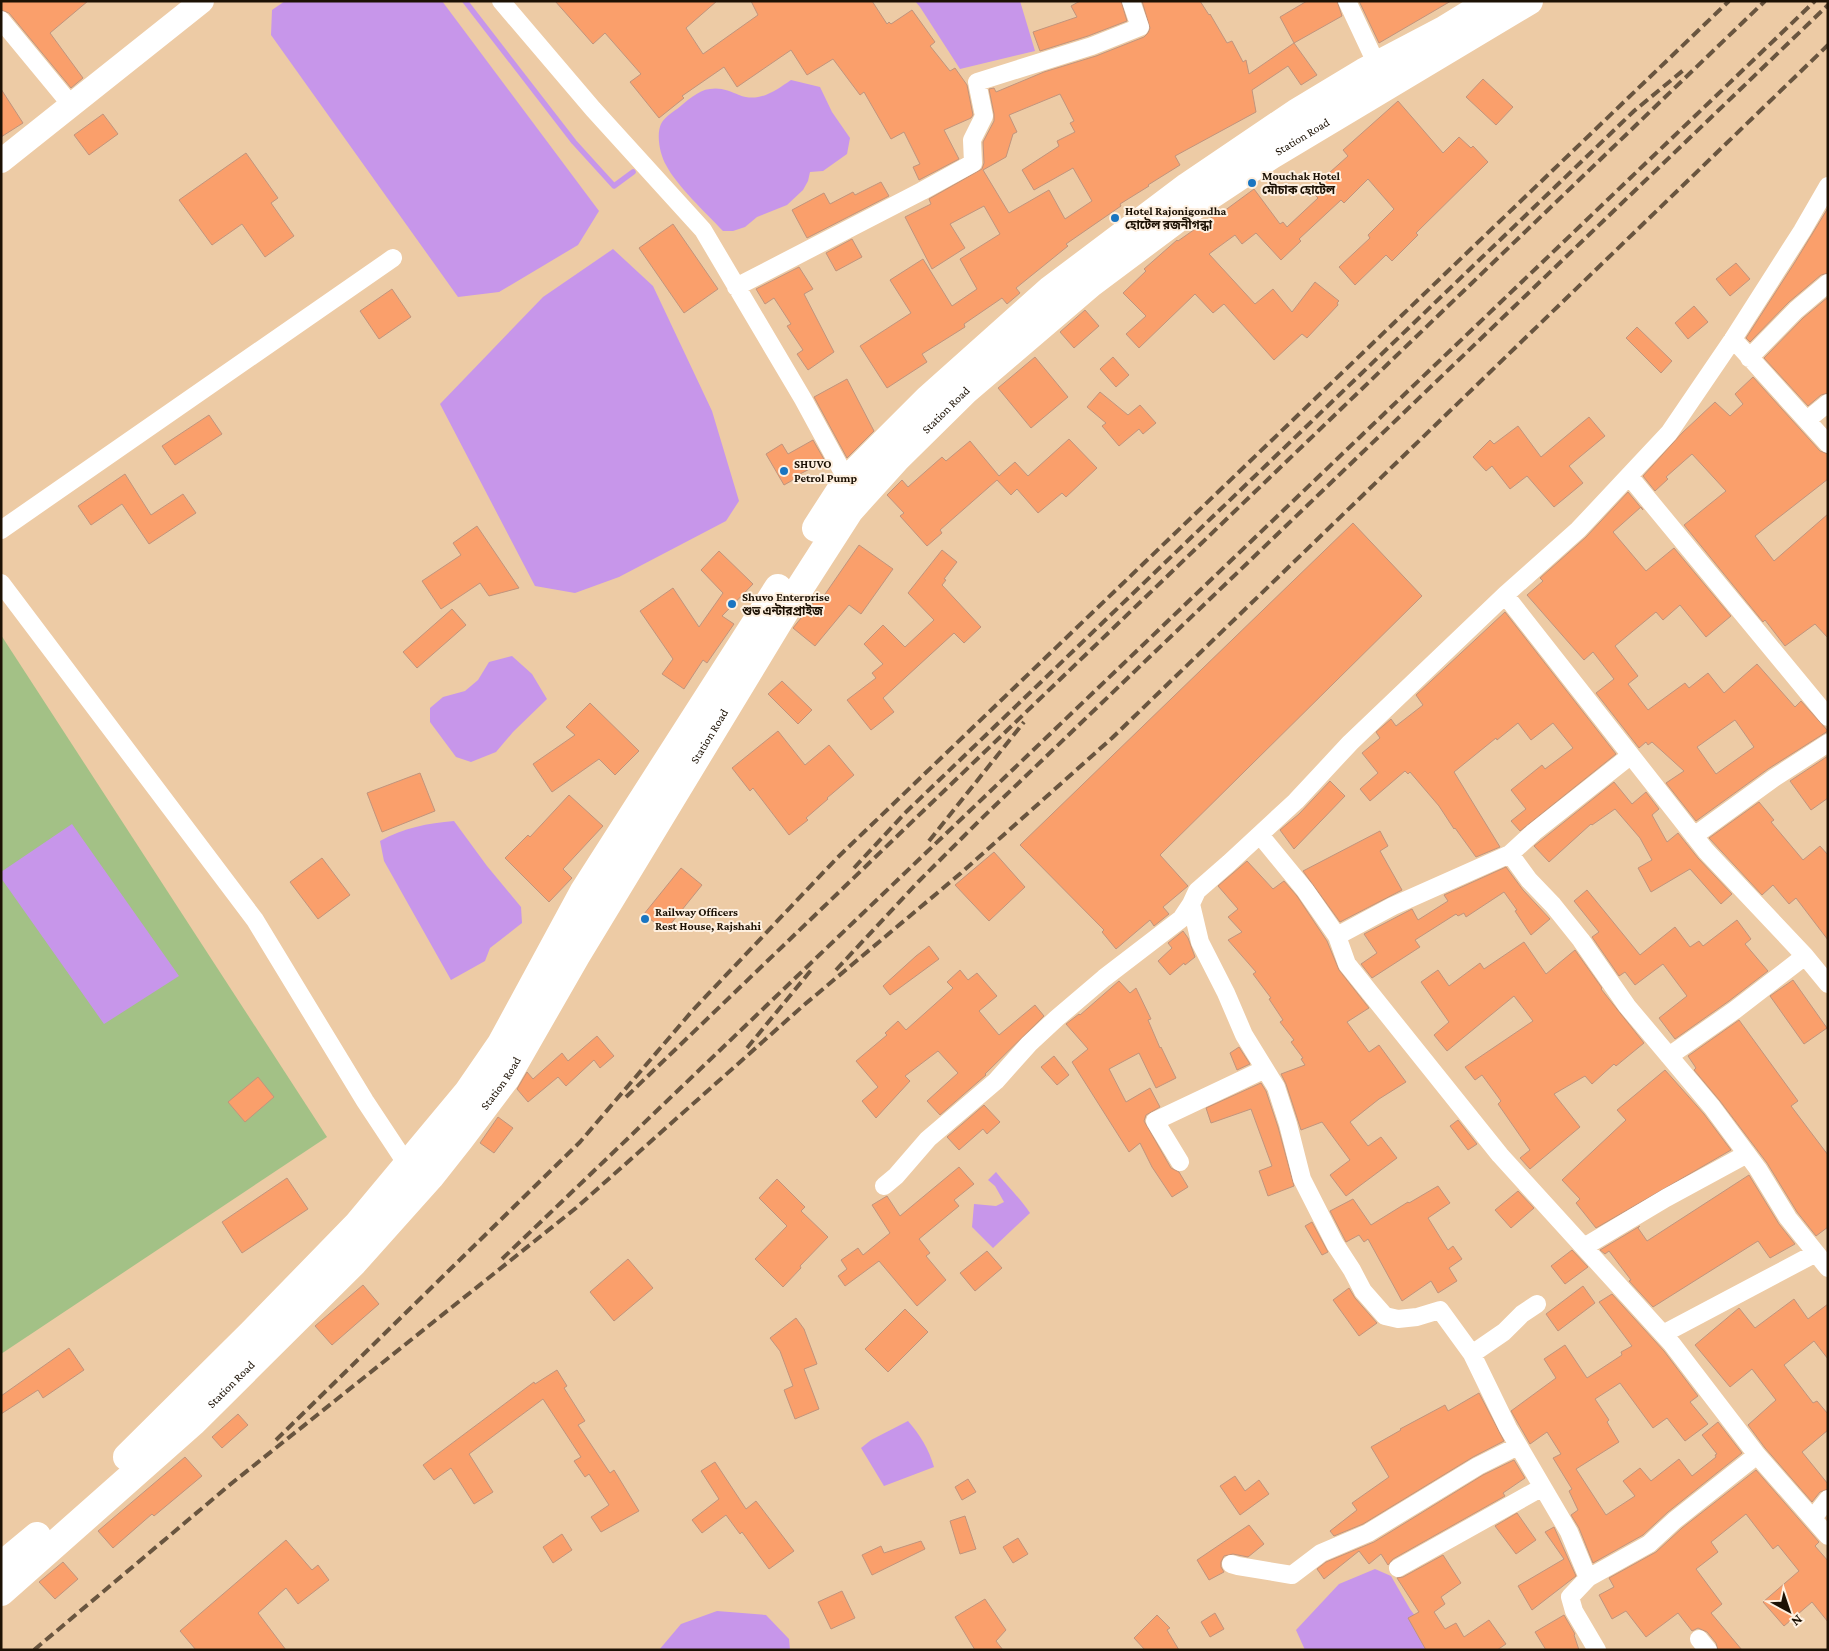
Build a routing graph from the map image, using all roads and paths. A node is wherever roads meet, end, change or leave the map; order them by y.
1 (202, 1) edge
2 (501, 1) edge
3 (1131, 1) edge
4 (1346, 1) edge
5 (1491, 1) edge
6 (1529, 1) edge
7 (1, 20) edge
8 (1377, 65) junction
9 (72, 106) junction
10 (1, 161) edge
11 (1828, 186) edge
12 (393, 258) dead end
13 (1828, 283) edge
14 (736, 286) junction
15 (1733, 338) junction
16 (1749, 358) junction
17 (1828, 403) edge
18 (1808, 420) junction
19 (1828, 444) edge
20 (1629, 476) junction
21 (847, 480) junction
22 (1, 530) edge
23 (1, 583) edge
24 (1505, 595) junction
25 (1828, 717) edge
26 (1828, 743) edge
27 (1630, 756) junction
28 (1260, 835) junction
29 (1694, 836) junction
30 (1510, 854) junction
31 (1191, 904) junction
32 (1337, 936) junction
33 (1805, 956) junction
34 (1828, 984) edge
35 (1669, 1056) junction
36 (1265, 1069) junction
37 (1747, 1154) junction
38 (1180, 1162) dead end
39 (408, 1166) junction
40 (884, 1186) dead end
41 (1584, 1247) junction
42 (1816, 1253) junction
43 (1828, 1268) edge
44 (1537, 1304) dead end
45 (1663, 1334) junction
46 (1472, 1354) junction
47 (1518, 1446) junction
48 (1757, 1455) junction
49 (1542, 1488) junction
50 (1828, 1499) edge
51 (1813, 1518) junction
52 (1828, 1536) edge
53 (1231, 1564) dead end
54 (1, 1566) edge
55 (1398, 1568) dead end
56 (1588, 1578) junction
57 (1, 1592) edge
58 (1597, 1650) edge

1 - 9 street
2 - 14 street
3 - 14 street
4 - 8 street
5 - 8 main road, Station Road
6 - 57 main road, Station Road
7 - 9 street
8 - 21 main road, Station Road
9 - 10 street
11 - 15 street
12 - 22 street
13 - 16 street
14 - 21 street
15 - 16 street
15 - 20 street
16 - 18 street
17 - 18 street
18 - 19 street
20 - 24 street
20 - 25 street
21 - 39 main road, Station Road
23 - 39 street
24 - 27 street
24 - 28 street
26 - 29 street
27 - 29 street
27 - 30 street
28 - 31 street
28 - 32 street
29 - 33 street
30 - 32 street
30 - 35 street
31 - 36 street
31 - 40 street
32 - 41 street
33 - 34 street
33 - 35 street
35 - 37 street
36 - 38 street
36 - 46 street
37 - 41 street
37 - 42 street
39 - 54 main road, Station Road
41 - 45 street
42 - 43 street
42 - 45 street
44 - 46 street
45 - 48 street
46 - 47 street
47 - 49 street
47 - 53 street
48 - 51 street
48 - 56 street
49 - 55 street
49 - 56 street
50 - 51 street
51 - 52 street
56 - 58 street

